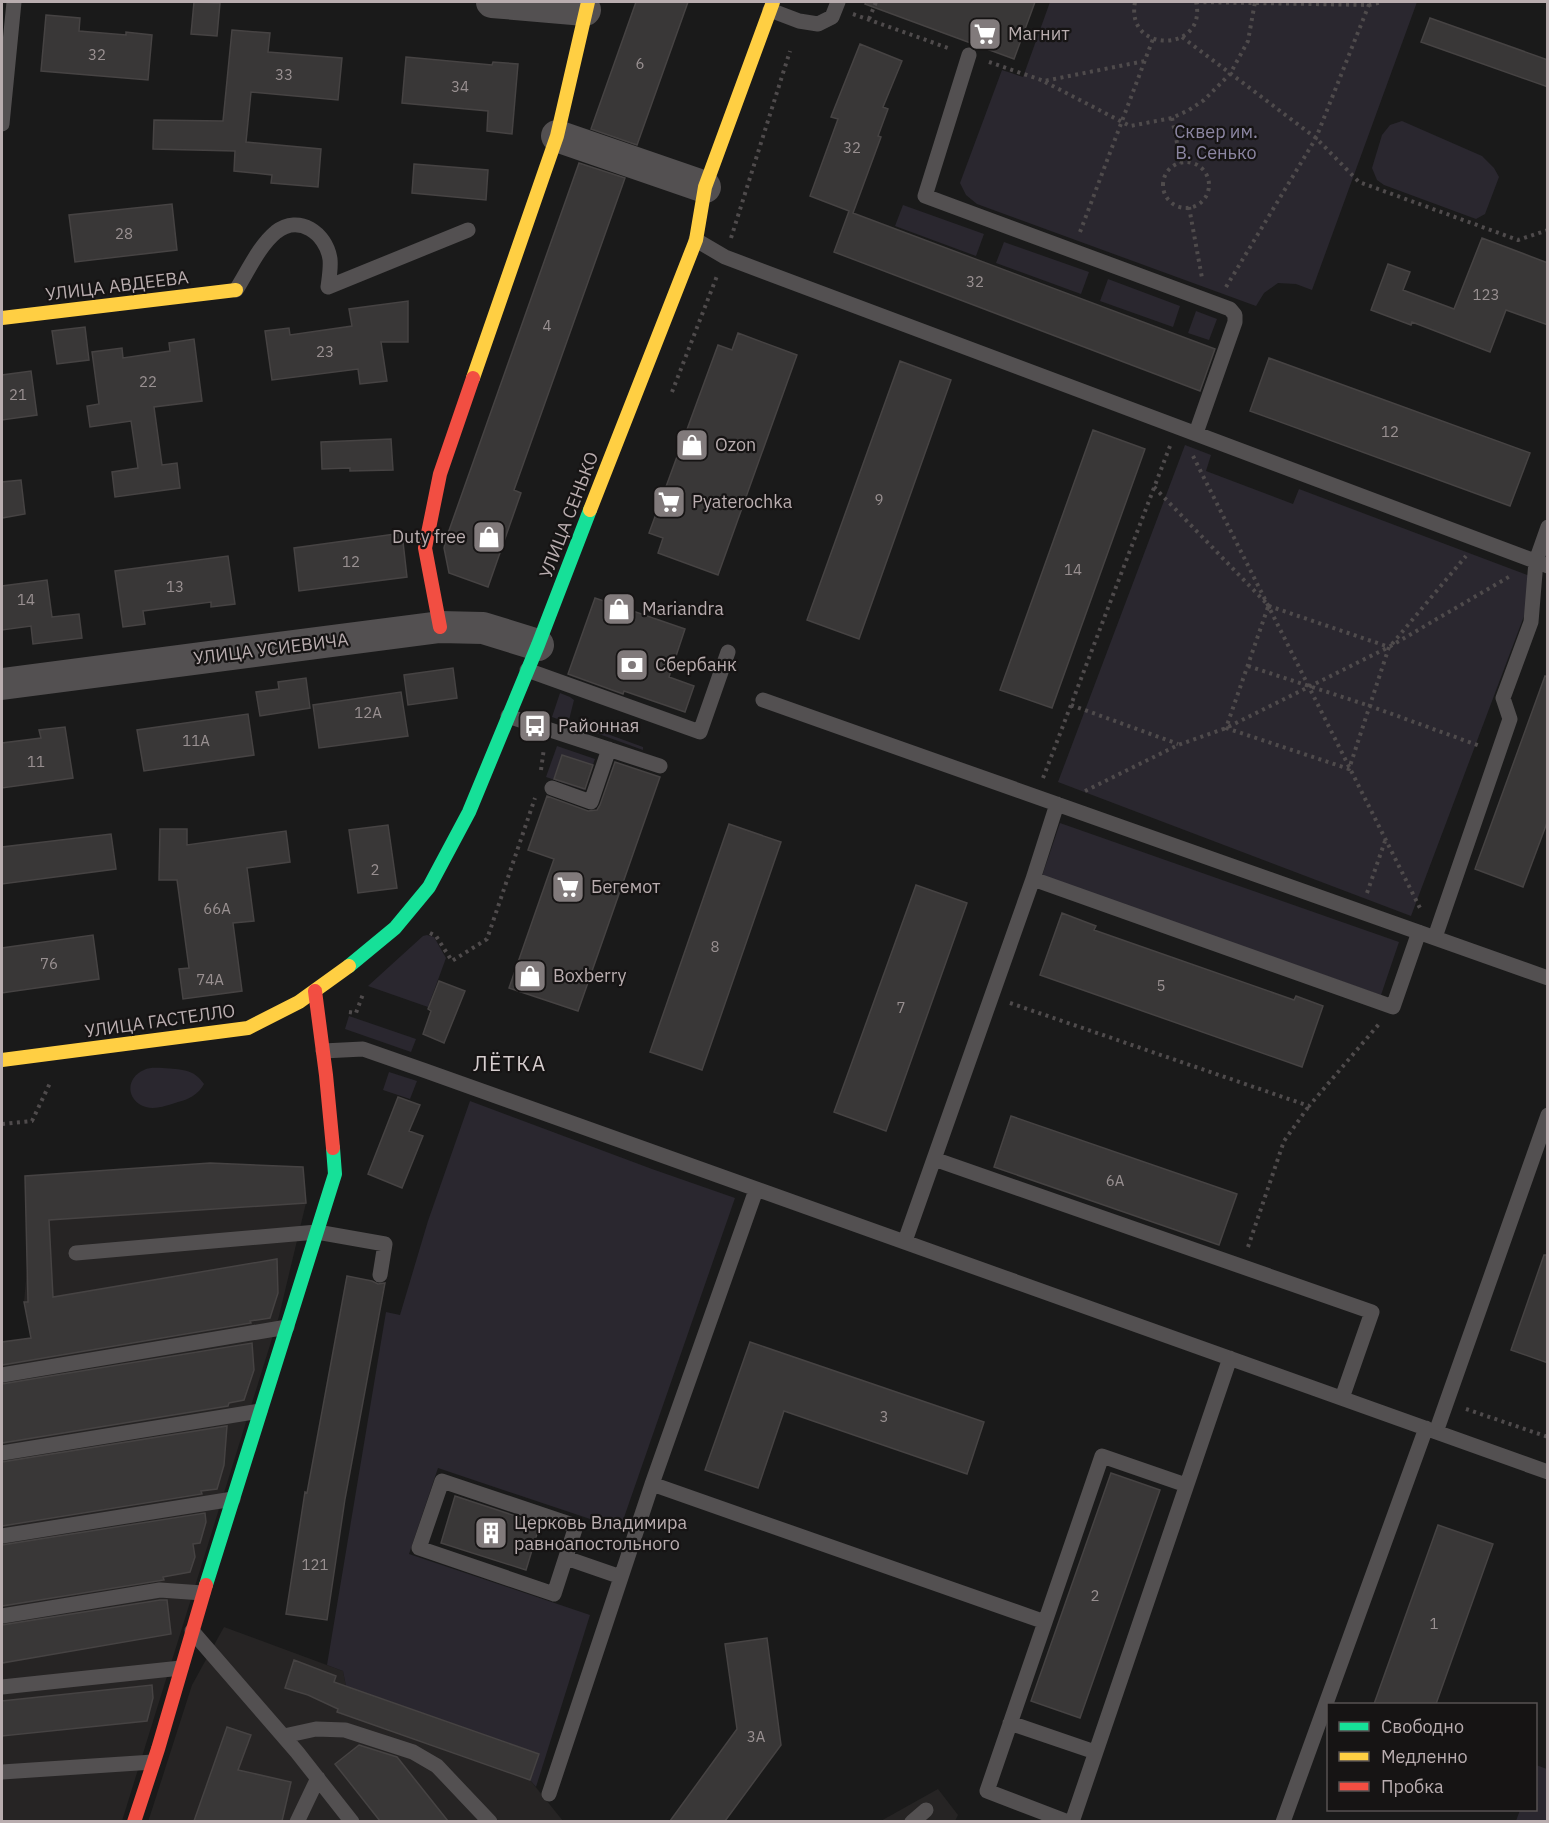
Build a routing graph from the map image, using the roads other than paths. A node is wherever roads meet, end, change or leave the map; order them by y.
1 (14, 2) edge
2 (492, 2) edge
3 (838, 2) edge
4 (587, 6) edge
5 (771, 6) edge
6 (969, 55) dead end
7 (2, 124) edge
8 (557, 136) junction
9 (705, 188) junction
10 (468, 230) dead end
11 (696, 240) junction
12 (236, 290) joint
13 (2, 318) edge
14 (1196, 433) junction
15 (1548, 527) edge
16 (1542, 564) edge
17 (440, 627) junction
18 (728, 652) dead end
19 (533, 658) junction
20 (2, 684) edge
21 (763, 700) dead end
22 (508, 716) junction
23 (609, 750) junction
24 (660, 766) dead end
25 (552, 788) dead end
26 (1057, 804) junction
27 (1033, 879) junction
28 (1419, 932) junction
29 (1435, 938) junction
30 (1548, 978) edge
31 (315, 991) junction
32 (323, 1051) junction
33 (2, 1060) edge
34 (1548, 1115) edge
35 (934, 1159) junction
36 (756, 1190) junction
37 (316, 1232) junction
38 (905, 1241) junction
39 (76, 1253) dead end
40 (380, 1275) dead end
41 (287, 1327) junction
42 (1230, 1358) junction
43 (2, 1375) edge
44 (1342, 1398) junction
45 (260, 1411) junction
46 (1431, 1430) junction
47 (2, 1454) edge
48 (1548, 1472) edge
49 (652, 1484) junction
50 (1186, 1485) junction
51 (233, 1499) junction
52 (2, 1536) edge
53 (566, 1558) junction
54 (621, 1577) junction
55 (203, 1593) junction
56 (2, 1616) edge
57 (1045, 1622) junction
58 (192, 1630) junction
59 (181, 1668) junction
60 (2, 1687) edge
61 (1328, 1703) edge
62 (1327, 1705) edge
63 (1011, 1723) junction
64 (284, 1736) junction
65 (1095, 1752) junction
66 (153, 1762) junction
67 (2, 1772) edge
68 (318, 1778) junction
69 (549, 1794) dead end
70 (926, 1810) dead end
71 (134, 1821) edge
72 (297, 1821) edge
73 (352, 1821) edge
74 (490, 1821) edge
75 (912, 1821) edge
76 (1070, 1821) edge
77 (1283, 1821) edge

1 - 7 lane
2 - 4 street
3 - 5 lane
4 - 8 street
5 - 9 street, УЛИЦА СЕНЬКО
6 - 14 lane
8 - 9 street
8 - 17 street
9 - 11 street, УЛИЦА СЕНЬКО
10 - 12 lane
11 - 14 lane
11 - 19 street, УЛИЦА СЕНЬКО
12 - 13 street, УЛИЦА АВДЕЕВА
14 - 16 lane
15 - 16 lane
16 - 29 lane
17 - 19 street, УЛИЦА УСИЕВИЧА
17 - 20 street, УЛИЦА УСИЕВИЧА
18 - 19 lane
19 - 22 street, УЛИЦА СЕНЬКО
21 - 26 lane
22 - 23 lane
22 - 31 street, УЛИЦА СЕНЬКО
23 - 24 lane
23 - 25 lane
26 - 27 lane
26 - 28 lane
27 - 28 lane
27 - 35 lane
28 - 29 lane
29 - 30 lane
31 - 32 street
31 - 33 street, УЛИЦА ГАСТЕЛЛО
32 - 36 lane
32 - 37 street
34 - 46 lane
35 - 38 lane
35 - 44 lane
36 - 38 lane
36 - 49 lane
37 - 39 lane
37 - 40 lane
37 - 41 street
38 - 42 lane
41 - 43 lane
41 - 45 street
42 - 44 lane
42 - 50 lane
44 - 46 lane
45 - 47 lane
45 - 51 street
46 - 48 lane
46 - 61 lane
49 - 54 lane
49 - 57 lane
50 - 57 lane
50 - 65 lane
51 - 52 lane
51 - 55 street
53 - 53 lane
53 - 54 lane
54 - 69 lane
55 - 56 lane
55 - 58 street
57 - 63 lane
58 - 59 street
58 - 64 lane
59 - 60 lane
59 - 66 street
62 - 77 lane
63 - 65 lane
63 - 76 lane
64 - 68 lane
64 - 74 lane
65 - 76 lane
66 - 67 lane
66 - 71 street
68 - 72 lane
68 - 73 lane
70 - 75 lane

